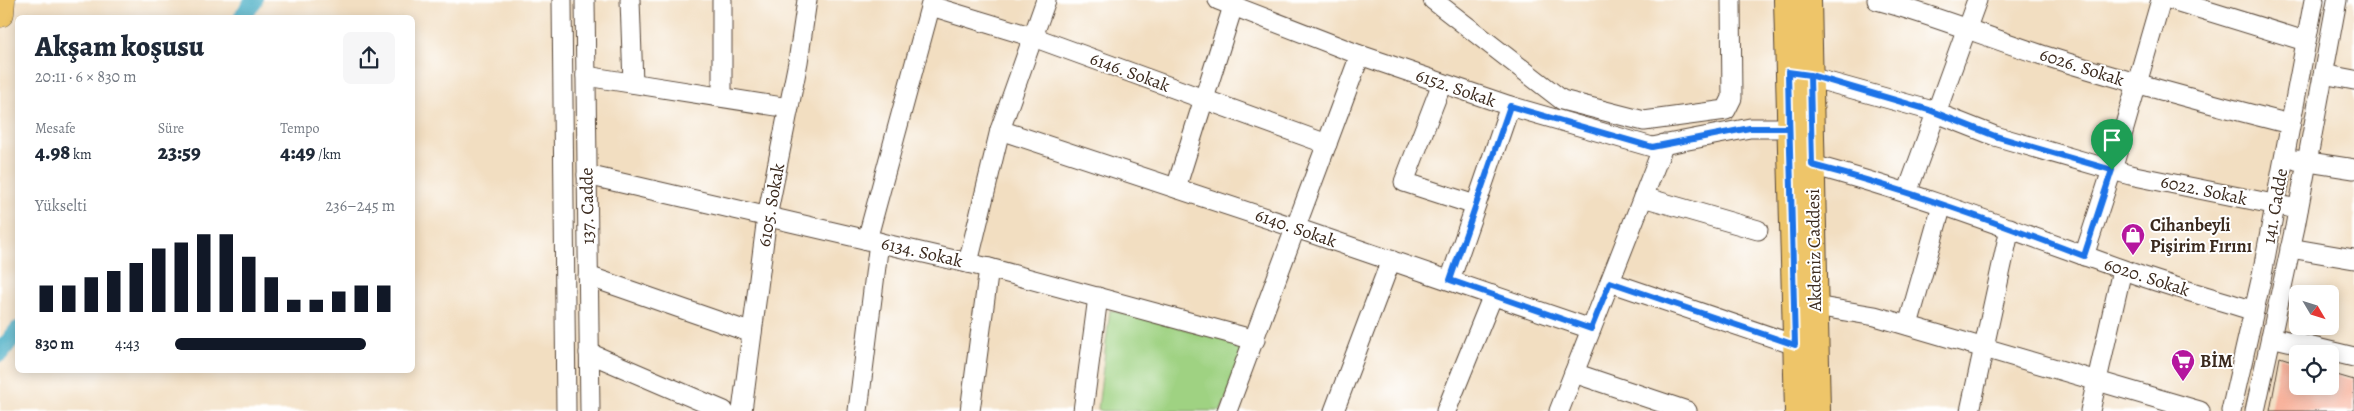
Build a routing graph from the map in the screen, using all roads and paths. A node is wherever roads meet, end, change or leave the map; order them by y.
1 (1, 0) edge
2 (562, 0) edge
3 (585, 0) edge
4 (630, 0) edge
5 (722, 0) edge
6 (807, 0) edge
7 (1046, 0) edge
8 (1433, 0) edge
9 (1731, 0) edge
10 (1786, 0) edge
11 (1809, 0) edge
12 (1877, 0) edge
13 (1977, 0) edge
14 (2161, 0) edge
15 (2172, 0) edge
16 (2314, 0) edge
17 (2337, 0) edge
18 (1228, 2) edge
19 (932, 3) edge
20 (0, 13) edge
21 (1967, 28) junction
22 (1033, 37) junction
23 (2305, 41) junction
24 (1360, 55) junction
25 (1799, 74) junction
26 (2323, 74) junction
27 (586, 76) junction
28 (2354, 80) edge
29 (1442, 83) junction
30 (633, 84) junction
31 (2136, 84) junction
32 (722, 98) junction
33 (1203, 99) junction
34 (1510, 106) junction
35 (789, 108) junction
36 (1936, 112) junction
37 (2290, 124) junction
38 (1789, 128) junction
39 (1000, 130) junction
40 (1327, 144) junction
41 (1664, 144) junction
42 (2284, 158) junction
43 (2307, 162) junction
44 (1812, 165) junction
45 (2354, 169) edge
46 (2112, 170) junction
47 (587, 175) junction
48 (1176, 188) junction
49 (1907, 193) junction
50 (1643, 197) junction
51 (1475, 205) junction
52 (1942, 205) junction
53 (2275, 205) junction
54 (2298, 209) junction
55 (767, 217) junction
56 (1296, 228) junction
57 (2010, 228) junction
58 (1758, 230) dead end
59 (873, 241) junction
60 (2290, 248) junction
61 (2084, 256) junction
62 (2354, 259) edge
63 (1391, 260) junction
64 (968, 263) junction
65 (988, 268) junction
66 (2122, 270) junction
67 (588, 276) junction
68 (1450, 280) junction
69 (1610, 282) junction
70 (1493, 295) junction
71 (1098, 297) junction
72 (1816, 306) junction
73 (2254, 311) junction
74 (1908, 326) junction
75 (1591, 329) junction
76 (752, 333) junction
77 (2271, 337) junction
78 (1255, 340) junction
79 (1795, 345) junction
80 (1984, 347) junction
81 (589, 353) junction
82 (2354, 356) edge
83 (1574, 373) junction
84 (2098, 380) junction
85 (566, 411) edge
86 (590, 411) edge
87 (724, 411) edge
88 (742, 411) edge
89 (858, 411) edge
90 (970, 411) edge
91 (1083, 411) edge
92 (1227, 411) edge
93 (1334, 411) edge
94 (1446, 411) edge
95 (1559, 411) edge
96 (1687, 411) edge
97 (1797, 411) edge
98 (1818, 411) edge
99 (1970, 411) edge
100 (2090, 411) edge
101 (2200, 411) edge
102 (2232, 411) edge
103 (2255, 411) edge

1 - 20 highway
2 - 85 street, 137. Cadde
3 - 27 street, 137. Cadde
4 - 30 street
5 - 32 street
6 - 35 street, 6105. Sokak
7 - 22 street
8 - 9 street
10 - 25 main road, Akdeniz Caddesi
11 - 25 main road, Akdeniz Caddesi
12 - 21 street, 6026. Sokak
13 - 21 street
14 - 31 street
15 - 23 street
16 - 23 street, 141. Cadde
17 - 26 street, 141. Cadde
18 - 24 street, 6152. Sokak
18 - 33 street
19 - 22 street, 6146. Sokak
19 - 59 street
21 - 31 street, 6026. Sokak
21 - 36 street
22 - 33 street, 6146. Sokak
22 - 39 street
23 - 37 street, 141. Cadde
24 - 29 street, 6152. Sokak
24 - 40 street
25 - 36 street, 6022. Sokak
25 - 38 main road, Akdeniz Caddesi
25 - 44 main road, Akdeniz Caddesi
26 - 28 street
26 - 43 street, 141. Cadde
27 - 30 street
27 - 47 street, 137. Cadde
29 - 34 street, 6152. Sokak
29 - 51 street
30 - 32 street
31 - 37 street, 6026. Sokak
31 - 46 street
32 - 35 street
33 - 40 street, 6146. Sokak
33 - 48 street
34 - 41 street, 6152. Sokak
34 - 51 street
35 - 55 street, 6105. Sokak
36 - 46 street, 6022. Sokak
36 - 49 street
37 - 42 street, 141. Cadde
38 - 41 street, 6152. Sokak
38 - 79 main road, Akdeniz Caddesi
39 - 48 street, 6140. Sokak
39 - 64 street
40 - 56 street
41 - 50 street
42 - 43 street
42 - 53 street, 141. Cadde
43 - 45 street
43 - 54 street, 141. Cadde
44 - 49 street, 6020. Sokak
44 - 72 main road, Akdeniz Caddesi
46 - 53 street, 6022. Sokak
46 - 61 street
47 - 55 street, 6134. Sokak
47 - 67 street, 137. Cadde
48 - 56 street, 6140. Sokak
49 - 52 street, 6020. Sokak
50 - 58 street
50 - 69 street
51 - 68 street
52 - 57 street, 6020. Sokak
52 - 74 street
53 - 54 street, 6022. Sokak
53 - 73 street, 141. Cadde
54 - 60 street, 141. Cadde
55 - 59 street, 6134. Sokak
55 - 76 street, 6105. Sokak
56 - 63 street, 6140. Sokak
56 - 78 street
57 - 61 street, 6020. Sokak
57 - 80 street
59 - 64 street, 6134. Sokak
59 - 89 street
60 - 62 street
60 - 77 street, 141. Cadde
61 - 66 street, 6020. Sokak
63 - 68 street, 6140. Sokak
63 - 93 street
64 - 65 street, 6134. Sokak
65 - 71 street, 6134. Sokak
65 - 90 street
66 - 73 street, 6020. Sokak
66 - 84 street
67 - 76 street
67 - 81 street, 137. Cadde
68 - 70 street, 6140. Sokak
69 - 75 street
69 - 79 street
70 - 75 street, 6140. Sokak
70 - 94 street
71 - 78 street, 6134. Sokak
71 - 91 street
72 - 74 street
72 - 98 main road, Akdeniz Caddesi
73 - 102 street, 141. Cadde
74 - 80 street
75 - 83 street
76 - 88 street, 6105. Sokak
77 - 82 street
77 - 103 street, 141. Cadde
78 - 92 street
79 - 97 main road, Akdeniz Caddesi
80 - 84 street
80 - 99 street
81 - 86 street, 137. Cadde
81 - 87 street
83 - 95 street
83 - 96 street
84 - 100 street
84 - 101 street

